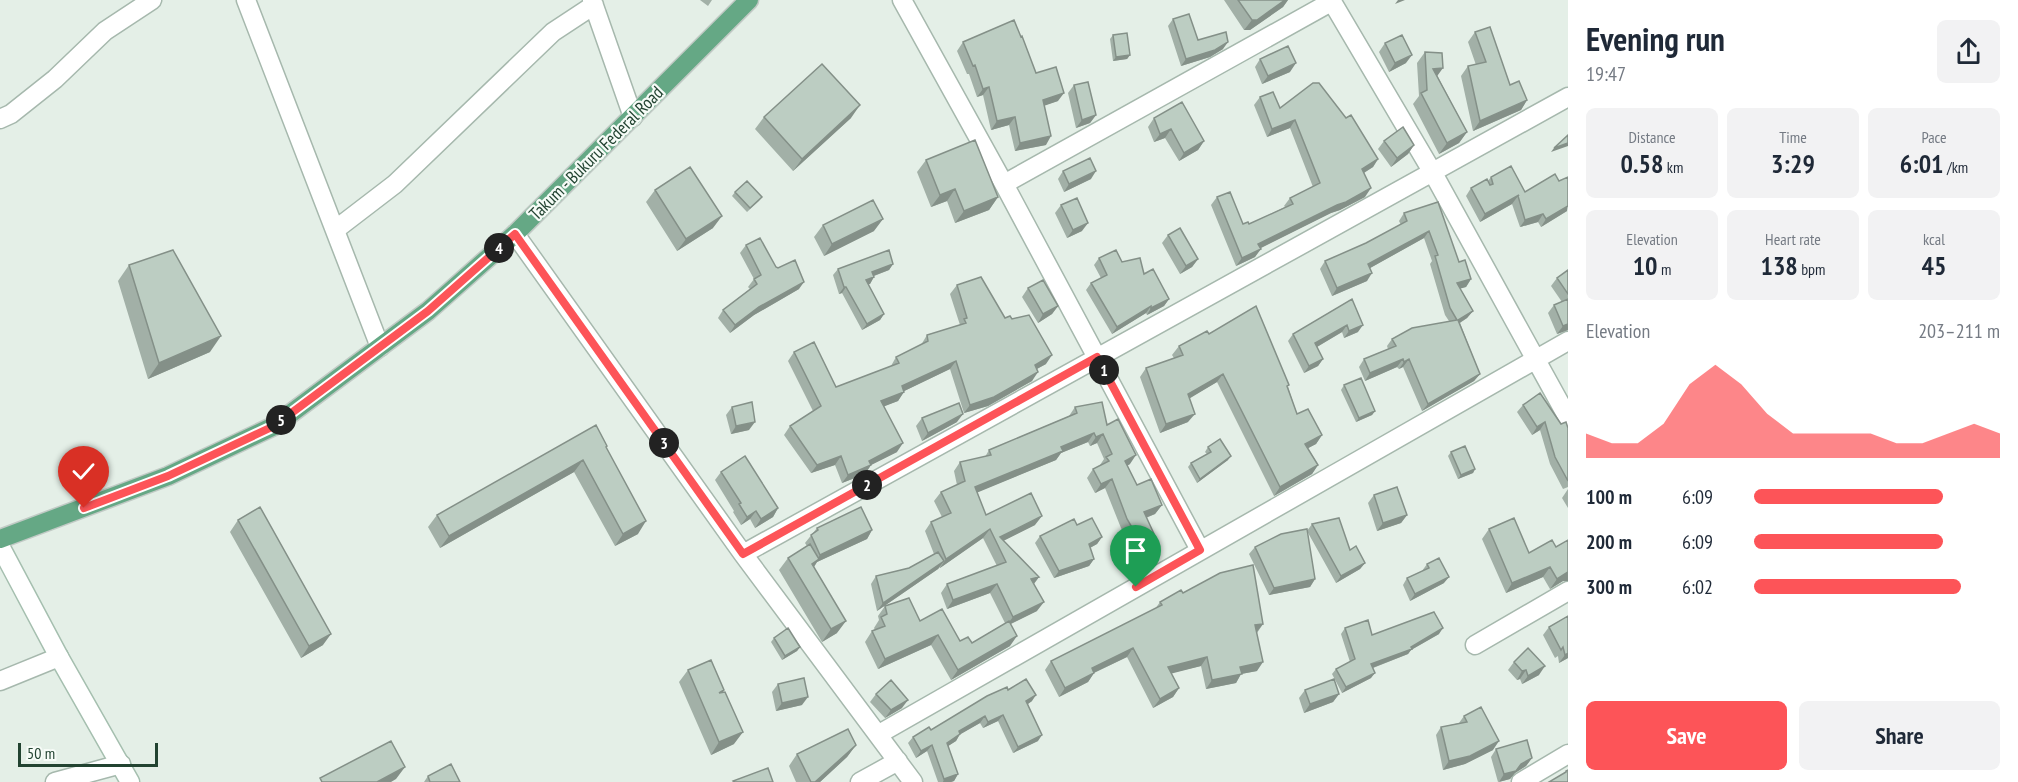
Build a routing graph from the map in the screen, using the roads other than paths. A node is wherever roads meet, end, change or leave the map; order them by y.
1 (152, 0) edge
2 (246, 0) edge
3 (749, 0) edge
4 (902, 0) edge
5 (1331, 1) edge
6 (593, 3) edge
7 (1568, 97) edge
8 (633, 117) junction
9 (0, 119) edge
10 (1433, 173) junction
11 (1004, 184) junction
12 (335, 230) junction
13 (515, 234) junction
14 (1568, 341) edge
15 (380, 347) junction
16 (1097, 357) junction
17 (1535, 358) junction
18 (1568, 418) edge
19 (0, 539) edge
20 (0, 546) edge
21 (1200, 550) junction
22 (743, 554) junction
23 (1568, 591) edge
24 (1475, 645) dead end
25 (59, 657) junction
26 (0, 681) edge
27 (879, 734) junction
28 (1568, 754) edge
29 (898, 761) junction
30 (121, 764) junction
31 (55, 782) edge
32 (130, 782) edge
33 (860, 782) edge
34 (913, 782) edge
35 (1521, 782) edge

1 - 9 street
2 - 12 street
3 - 8 main road, Takum - Bukuru Federal Road
4 - 11 street
5 - 10 street
5 - 11 street
6 - 8 street
6 - 12 street
7 - 10 street
8 - 13 main road, Takum - Bukuru Federal Road
10 - 16 street
10 - 17 street
11 - 16 street
12 - 15 street
13 - 15 main road, Takum - Bukuru Federal Road
13 - 22 street
14 - 17 street
15 - 19 main road, Takum - Bukuru Federal Road
16 - 21 street
16 - 22 street
17 - 18 street
17 - 21 street
20 - 25 street
21 - 27 street
22 - 27 street
23 - 24 street
25 - 26 street
25 - 30 street
27 - 29 street
28 - 35 street
29 - 33 street
29 - 34 street
30 - 31 street
30 - 32 street

